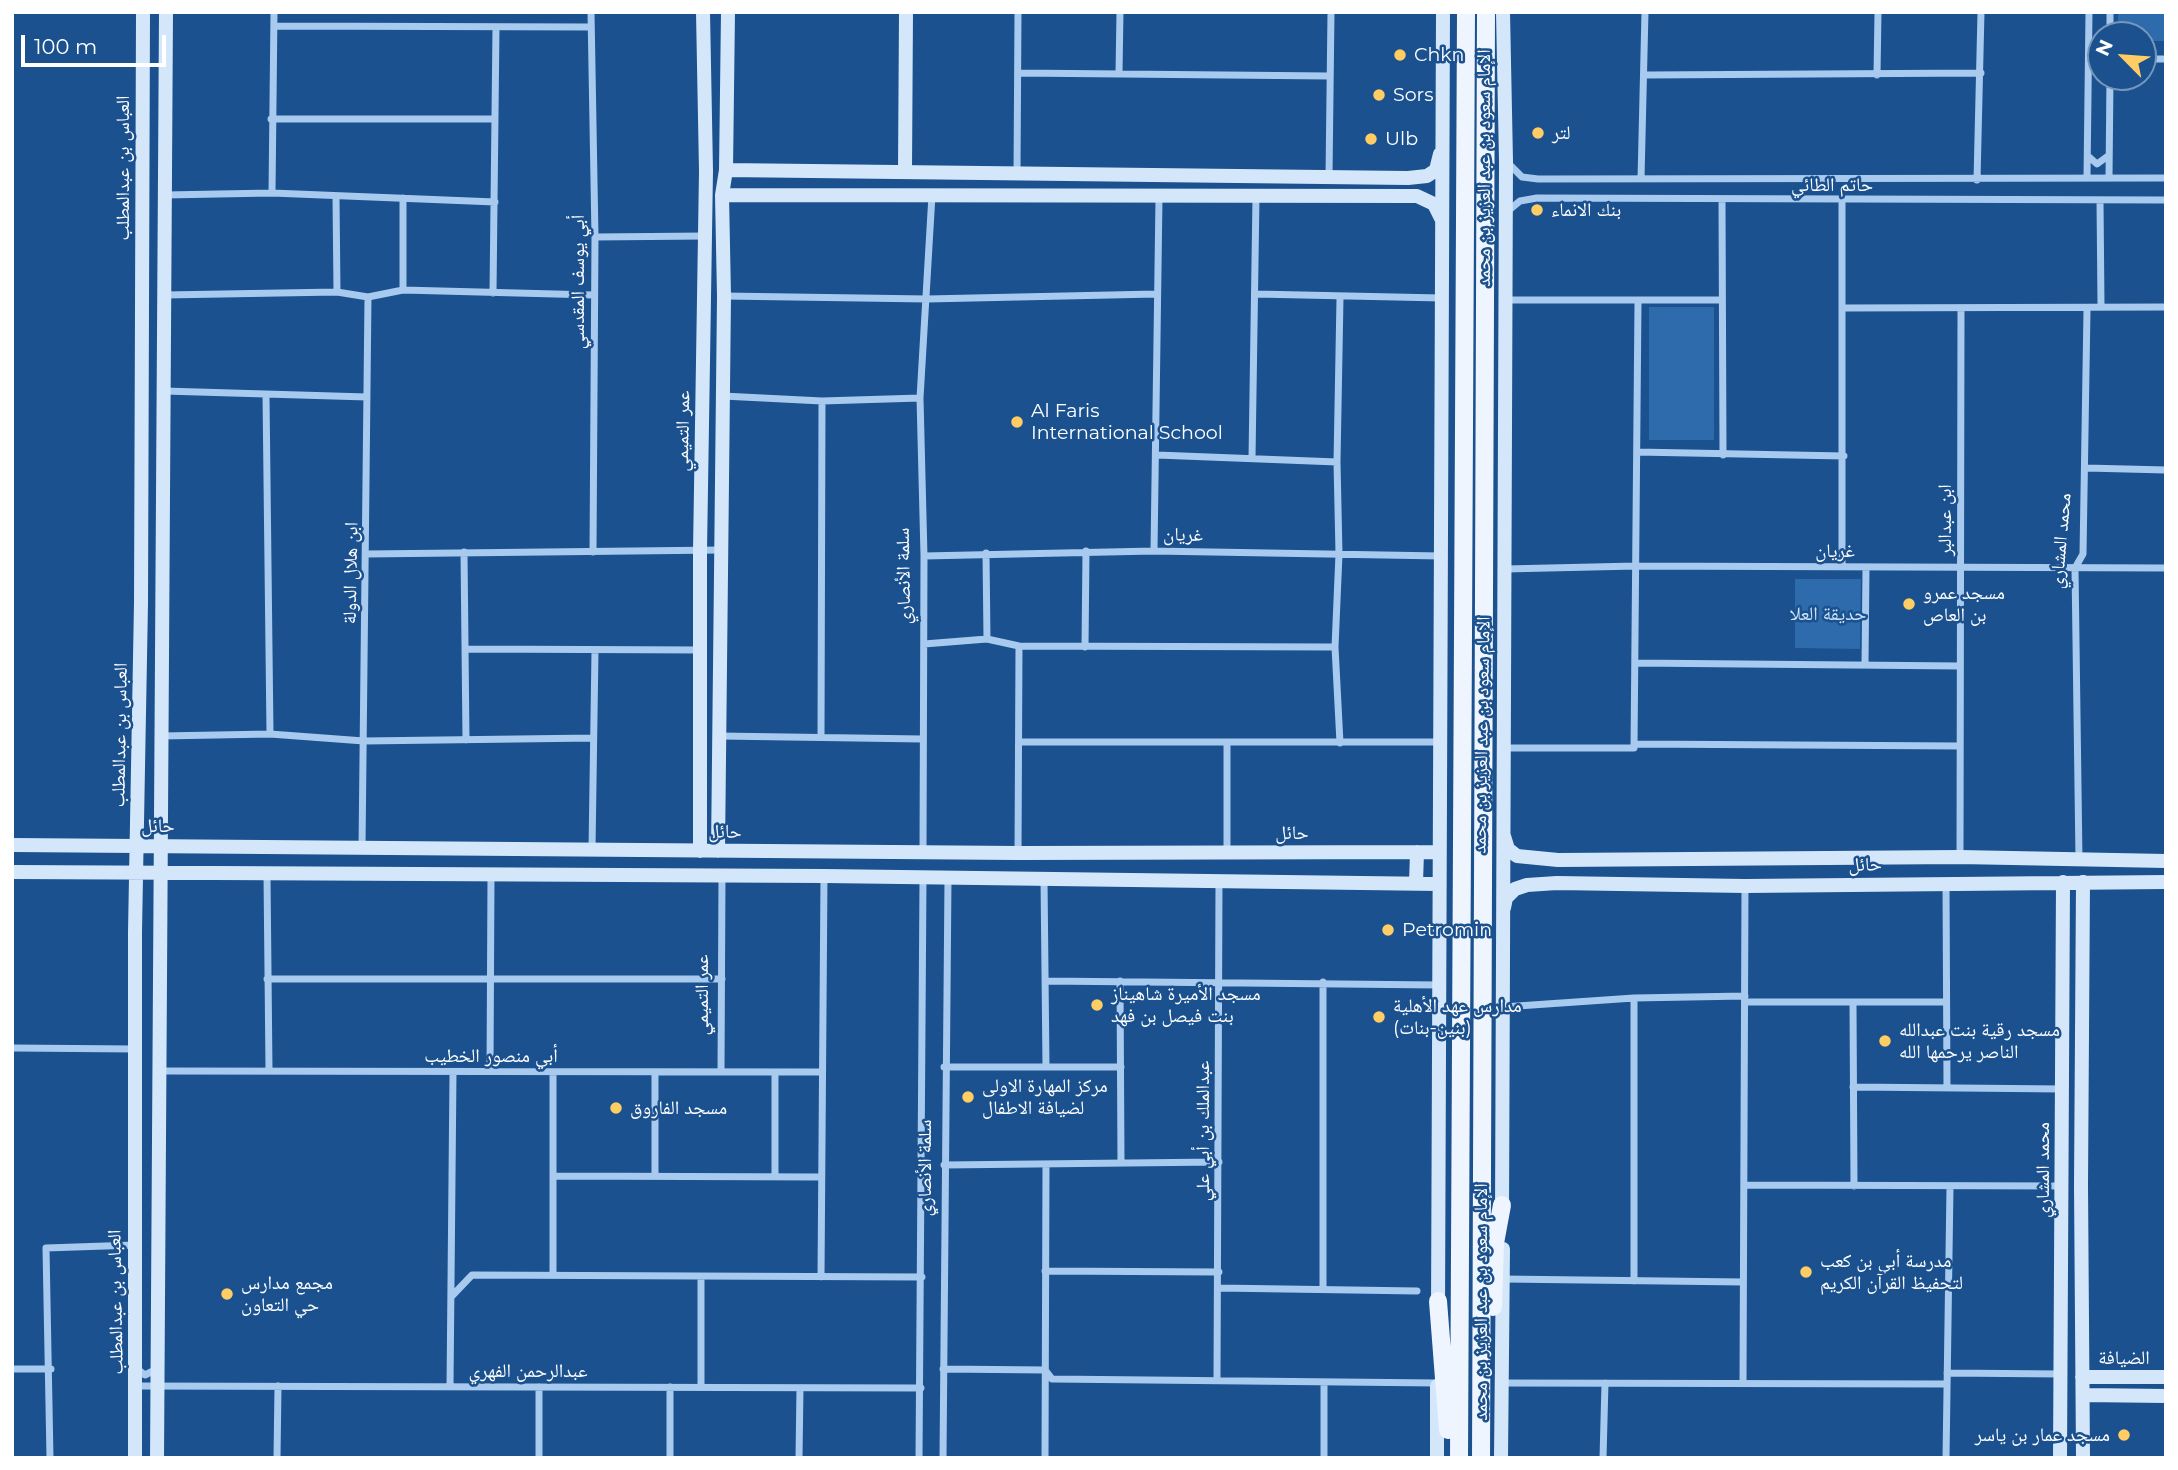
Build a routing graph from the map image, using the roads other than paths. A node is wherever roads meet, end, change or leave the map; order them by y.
1 (143, 12) edge
2 (166, 12) edge
3 (274, 12) edge
4 (591, 12) edge
5 (703, 12) edge
6 (728, 12) edge
7 (906, 12) edge
8 (1018, 12) edge
9 (1121, 12) edge
10 (1331, 12) edge
11 (1443, 12) edge
12 (1466, 12) edge
13 (1486, 12) edge
14 (1503, 12) edge
15 (1645, 12) edge
16 (1878, 12) edge
17 (1981, 12) edge
18 (2089, 12) edge
19 (274, 26) junction
20 (496, 27) junction
21 (591, 27) junction
22 (1018, 73) junction
23 (1119, 73) junction
24 (1981, 73) junction
25 (1646, 75) junction
26 (1877, 75) junction
27 (1329, 76) junction
28 (2110, 91) edge
29 (271, 119) junction
30 (495, 119) junction
31 (1443, 146) junction
32 (2109, 155) junction
33 (2087, 156) junction
34 (1506, 161) junction
35 (726, 170) junction
36 (905, 170) junction
37 (706, 171) junction
38 (1017, 174) junction
39 (1328, 176) junction
40 (2087, 177) junction
41 (2109, 178) junction
42 (2166, 178) edge
43 (1538, 179) junction
44 (1641, 179) junction
45 (1977, 180) junction
46 (272, 193) junction
47 (165, 195) junction
48 (722, 195) junction
49 (932, 195) junction
50 (336, 197) junction
51 (1256, 197) junction
52 (403, 198) junction
53 (1159, 198) junction
54 (1537, 198) junction
55 (1722, 200) junction
56 (2100, 200) junction
57 (2166, 200) edge
58 (1842, 201) junction
59 (495, 202) junction
60 (1506, 216) junction
61 (1443, 223) junction
62 (705, 236) junction
63 (595, 237) junction
64 (403, 290) junction
65 (337, 292) junction
66 (493, 293) junction
67 (1156, 294) junction
68 (1256, 294) junction
69 (164, 295) junction
70 (593, 295) junction
71 (724, 296) junction
72 (368, 298) junction
73 (1340, 298) junction
74 (1441, 298) junction
75 (927, 299) junction
76 (1506, 300) junction
77 (1721, 300) junction
78 (1638, 302) junction
79 (2101, 305) junction
80 (2166, 307) edge
81 (1844, 308) junction
82 (1961, 309) junction
83 (2087, 310) junction
84 (164, 391) junction
85 (266, 395) junction
86 (723, 396) junction
87 (367, 397) junction
88 (920, 398) junction
89 (822, 401) junction
90 (1637, 452) junction
91 (1157, 455) junction
92 (1723, 455) junction
93 (1844, 456) junction
94 (1252, 458) junction
95 (1337, 462) junction
96 (2086, 468) junction
97 (2166, 470) edge
98 (722, 550) junction
99 (700, 551) junction
100 (1086, 551) junction
101 (1154, 551) junction
102 (464, 552) junction
103 (593, 552) junction
104 (986, 553) junction
105 (367, 554) junction
106 (1339, 554) junction
107 (924, 556) junction
108 (1441, 556) junction
109 (1636, 566) junction
110 (1866, 566) junction
111 (1842, 567) junction
112 (1961, 567) junction
113 (2075, 568) junction
114 (2166, 568) edge
115 (1504, 569) junction
116 (987, 639) junction
117 (924, 644) junction
118 (1019, 646) junction
119 (1085, 647) junction
120 (1335, 648) junction
121 (466, 649) junction
122 (702, 650) junction
123 (594, 651) junction
124 (1635, 663) junction
125 (1865, 665) junction
126 (1960, 666) junction
127 (270, 734) junction
128 (162, 736) junction
129 (720, 736) junction
130 (821, 737) junction
131 (593, 738) junction
132 (922, 738) junction
133 (466, 740) junction
134 (364, 741) junction
135 (1020, 742) junction
136 (1439, 742) junction
137 (1227, 743) junction
138 (1340, 743) junction
139 (1634, 746) junction
140 (1960, 746) junction
141 (1503, 748) junction
142 (1502, 831) junction
143 (12, 845) edge
144 (138, 845) junction
145 (162, 845) junction
146 (362, 848) junction
147 (592, 850) junction
148 (700, 851) junction
149 (719, 851) junction
150 (923, 852) junction
151 (1227, 852) junction
152 (1417, 852) junction
153 (1438, 852) junction
154 (1018, 853) junction
155 (1960, 857) junction
156 (1542, 859) junction
157 (2078, 860) junction
158 (2140, 861) junction
159 (2166, 861) edge
160 (12, 872) edge
161 (137, 872) junction
162 (162, 872) junction
163 (267, 875) junction
164 (722, 875) junction
165 (491, 876) junction
166 (824, 876) junction
167 (923, 879) junction
168 (948, 879) junction
169 (1044, 879) junction
170 (1220, 881) junction
171 (2063, 882) junction
172 (2084, 882) junction
173 (2140, 882) junction
174 (2166, 882) edge
175 (1416, 883) junction
176 (1946, 883) junction
177 (1438, 884) junction
178 (1539, 884) junction
179 (1745, 886) junction
180 (2083, 912) junction
181 (2063, 913) junction
182 (1501, 919) junction
183 (267, 979) junction
184 (490, 979) junction
185 (722, 979) junction
186 (1046, 981) junction
187 (1120, 981) junction
188 (1219, 981) junction
189 (1324, 982) junction
190 (1438, 985) junction
191 (1634, 998) junction
192 (1745, 999) junction
193 (1947, 1002) junction
194 (1853, 1003) junction
195 (1502, 1007) junction
196 (12, 1048) edge
197 (135, 1049) junction
198 (944, 1067) junction
199 (1046, 1067) junction
200 (1121, 1067) junction
201 (269, 1070) junction
202 (160, 1071) junction
203 (490, 1071) junction
204 (553, 1072) junction
205 (655, 1072) junction
206 (722, 1072) junction
207 (822, 1072) junction
208 (453, 1073) junction
209 (775, 1073) junction
210 (1853, 1087) junction
211 (1947, 1088) junction
212 (2063, 1089) junction
213 (1121, 1163) junction
214 (1219, 1163) junction
215 (1046, 1164) junction
216 (944, 1165) junction
217 (553, 1176) junction
218 (655, 1176) junction
219 (775, 1177) junction
220 (821, 1177) junction
221 (1744, 1185) junction
222 (2081, 1185) junction
223 (1854, 1186) junction
224 (2063, 1186) junction
225 (1950, 1187) junction
226 (1502, 1205) junction
227 (135, 1245) junction
228 (1045, 1271) junction
229 (1219, 1272) junction
230 (553, 1274) junction
231 (821, 1276) junction
232 (701, 1277) junction
233 (922, 1277) junction
234 (1503, 1279) junction
235 (1634, 1281) junction
236 (1744, 1282) junction
237 (1219, 1288) junction
238 (1323, 1289) junction
239 (1417, 1291) dead end
240 (451, 1297) junction
241 (1438, 1301) junction
242 (136, 1368) junction
243 (12, 1369) edge
244 (51, 1369) junction
245 (157, 1369) junction
246 (943, 1369) junction
247 (1045, 1370) junction
248 (1947, 1373) junction
249 (2062, 1374) junction
250 (2082, 1377) junction
251 (2111, 1377) junction
252 (2166, 1377) edge
253 (1217, 1380) junction
254 (1324, 1382) junction
255 (1437, 1383) junction
256 (1502, 1383) junction
257 (1605, 1383) junction
258 (1743, 1383) junction
259 (1947, 1384) junction
260 (278, 1386) junction
261 (450, 1387) junction
262 (539, 1387) junction
263 (670, 1387) junction
264 (701, 1387) junction
265 (800, 1388) junction
266 (921, 1388) junction
267 (146, 1395) junction
268 (2082, 1395) junction
269 (2111, 1395) junction
270 (2166, 1396) edge
271 (1481, 1421) junction
272 (50, 1458) edge
273 (135, 1458) edge
274 (157, 1458) edge
275 (278, 1458) edge
276 (539, 1458) edge
277 (670, 1458) edge
278 (799, 1458) edge
279 (919, 1458) edge
280 (943, 1458) edge
281 (1045, 1458) edge
282 (1324, 1458) edge
283 (1437, 1458) edge
284 (1452, 1458) edge
285 (1458, 1458) edge
286 (1481, 1458) edge
287 (1501, 1458) edge
288 (1604, 1458) edge
289 (1946, 1458) edge
290 (2060, 1458) edge
291 (2084, 1458) edge

1 - 144 street, العباس بن عبدالمطلب
2 - 47 street, العباس بن عبدالمطلب
3 - 19 street
4 - 21 street, أبي يوسف المقدسي
5 - 37 street, عمر التميمي
6 - 35 street
7 - 36 street
8 - 22 street
9 - 23 street
10 - 27 street
11 - 31 street
12 - 285 main road, الإمام سعود بن عبد العزيز بن محمد
13 - 271 main road, الإمام سعود بن عبد العزيز بن محمد
14 - 34 street, الإمام سعود بن عبد العزيز بن محمد
15 - 25 street
16 - 26 street
17 - 24 street
18 - 33 street
19 - 20 street
19 - 29 street
20 - 21 street
20 - 30 street
21 - 63 street, أبي يوسف المقدسي
22 - 23 street
22 - 38 street
23 - 27 street
24 - 26 street
24 - 45 street
25 - 26 street
25 - 44 street
27 - 39 street
28 - 32 street
29 - 30 street
29 - 46 street
30 - 59 street
31 - 39 street
31 - 61 street
32 - 33 street
32 - 41 street
33 - 40 street
34 - 43 street, حاتم الطائي
34 - 60 street, الإمام سعود بن عبد العزيز بن محمد
35 - 36 street
35 - 37 street
35 - 48 street
36 - 38 street
37 - 62 street, عمر التميمي
38 - 39 street
40 - 41 street, حاتم الطائي
40 - 45 street, حاتم الطائي
41 - 42 street, حاتم الطائي
43 - 44 street, حاتم الطائي
43 - 54 street
44 - 45 street, حاتم الطائي
46 - 47 street
46 - 50 street
47 - 69 street, العباس بن عبدالمطلب
48 - 49 street
48 - 71 street
49 - 53 street
49 - 75 street, سلمة الأنصاري
50 - 52 street
50 - 65 street
51 - 53 street
51 - 61 street
51 - 68 street
52 - 59 street
52 - 64 street
53 - 67 street
54 - 55 street, حاتم الطائي
54 - 60 street, حاتم الطائي
55 - 58 street, حاتم الطائي
55 - 77 street
56 - 57 street, حاتم الطائي
56 - 58 street, حاتم الطائي
56 - 79 street
58 - 81 street
59 - 66 street
60 - 76 street, الإمام سعود بن عبد العزيز بن محمد
61 - 74 street
62 - 63 street
62 - 99 street, عمر التميمي
63 - 70 street, أبي يوسف المقدسي
64 - 66 street
64 - 72 street
65 - 69 street
65 - 72 street
66 - 70 street
67 - 75 street
67 - 91 street
68 - 73 street
68 - 94 street
69 - 84 street, العباس بن عبدالمطلب
70 - 103 street, أبي يوسف المقدسي
71 - 75 street
71 - 86 street
72 - 87 street, ابن هلال الدولة
73 - 74 street
73 - 95 street
74 - 108 street
75 - 88 street, سلمة الأنصاري
76 - 78 street
76 - 115 street, الإمام سعود بن عبد العزيز بن محمد
77 - 78 street
77 - 92 street
78 - 90 street
79 - 80 street
79 - 83 street
81 - 82 street
81 - 93 street
82 - 83 street
82 - 112 street, ابن عبدالبر
83 - 96 street, محمد المشاري
84 - 85 street
84 - 128 street, العباس بن عبدالمطلب
85 - 87 street
85 - 127 street
86 - 89 street
86 - 98 street
87 - 105 street, ابن هلال الدولة
88 - 89 street
88 - 107 street, سلمة الأنصاري
89 - 130 street
90 - 92 street
90 - 109 street
91 - 94 street
91 - 101 street
92 - 93 street
93 - 111 street
94 - 95 street
95 - 106 street
96 - 97 street
96 - 113 street, محمد المشاري
98 - 99 street
98 - 129 street
99 - 103 street
99 - 122 street, عمر التميمي
100 - 101 street, غريان
100 - 104 street, غريان
100 - 119 street
101 - 106 street, غريان
102 - 103 street
102 - 105 street
102 - 121 street
104 - 107 street, غريان
104 - 116 street
105 - 134 street, ابن هلال الدولة
106 - 108 street, غريان
106 - 120 street
107 - 117 street, سلمة الأنصاري
108 - 136 street
109 - 111 street, غريان
109 - 115 street, غريان
109 - 124 street
110 - 111 street, غريان
110 - 112 street, غريان
110 - 125 street
112 - 113 street, غريان
112 - 126 street, ابن عبدالبر
113 - 114 street, غريان
113 - 157 street, محمد المشاري
115 - 141 street, الإمام سعود بن عبد العزيز بن محمد
116 - 117 street
116 - 118 street
117 - 132 street, سلمة الأنصاري
118 - 119 street
118 - 135 street
119 - 120 street
120 - 138 street
121 - 123 street
121 - 133 street
122 - 123 street
122 - 148 street, عمر التميمي
123 - 131 street
124 - 125 street
124 - 139 street
125 - 126 street
126 - 140 street, ابن عبدالبر
127 - 128 street
127 - 134 street
128 - 145 street, العباس بن عبدالمطلب
129 - 130 street
129 - 149 street
130 - 132 street
131 - 133 street
131 - 147 street
132 - 150 street, سلمة الأنصاري
133 - 134 street
134 - 146 street, ابن هلال الدولة
135 - 137 street
135 - 154 street
136 - 138 street
136 - 153 street
137 - 138 street
137 - 151 street
139 - 140 street
139 - 141 street
140 - 155 street, ابن عبدالبر
141 - 142 street, الإمام سعود بن عبد العزيز بن محمد
142 - 156 street, حائل
142 - 182 street, الإمام سعود بن عبد العزيز بن محمد
143 - 144 street, حائل
144 - 145 street, حائل
144 - 161 street, العباس بن عبدالمطلب
145 - 146 street, حائل
145 - 162 street, العباس بن عبدالمطلب
146 - 147 street, حائل
147 - 148 street, حائل
148 - 149 street, حائل
149 - 150 street, حائل
150 - 154 street, حائل
151 - 152 street, حائل
151 - 154 street, حائل
152 - 153 street, حائل
152 - 175 street
153 - 177 street
155 - 156 street, حائل
155 - 157 street, حائل
156 - 178 street
157 - 158 street, حائل
158 - 159 street, حائل
158 - 173 street
160 - 161 street
161 - 162 street
161 - 197 street, العباس بن عبدالمطلب
162 - 163 street
162 - 202 street, العباس بن عبدالمطلب
163 - 165 street
163 - 183 street
164 - 165 street
164 - 166 street
164 - 185 street, عمر التميمي
165 - 184 street
166 - 167 street
166 - 207 street
167 - 168 street
167 - 233 street, سلمة الأنصاري
168 - 169 street
168 - 198 street, سلمة الأنصاري
169 - 170 street
169 - 186 street
170 - 175 street
170 - 188 street, عبدالملك بن أبي علي
171 - 172 street, حائل
171 - 176 street, حائل
171 - 181 street, محمد المشاري
172 - 173 street, حائل
172 - 180 street, محمد المشاري
173 - 174 street, حائل
175 - 177 street
176 - 179 street, حائل
176 - 193 street
177 - 190 street
178 - 179 street, حائل
178 - 182 street, حائل
179 - 192 street
180 - 181 street
180 - 222 street, محمد المشاري
181 - 212 street, محمد المشاري
182 - 195 street, الإمام سعود بن عبد العزيز بن محمد
183 - 184 street
183 - 201 street
184 - 185 street
184 - 203 street
185 - 206 street, عمر التميمي
186 - 187 street
186 - 199 street
187 - 188 street
187 - 200 street
188 - 189 street
188 - 214 street, عبدالملك بن أبي علي
189 - 190 street
189 - 238 street
190 - 241 street
191 - 192 street
191 - 195 street
191 - 235 street
192 - 194 street
192 - 221 street
193 - 194 street
193 - 211 street
194 - 210 street
195 - 226 street, الإمام سعود بن عبد العزيز بن محمد
196 - 197 street
197 - 227 street, العباس بن عبدالمطلب
198 - 199 street
198 - 216 street, سلمة الأنصاري
199 - 200 street
200 - 213 street
201 - 202 street, أبي منصور الخطيب
201 - 208 street, أبي منصور الخطيب
202 - 245 street, العباس بن عبدالمطلب
203 - 204 street, أبي منصور الخطيب
203 - 208 street, أبي منصور الخطيب
204 - 205 street, أبي منصور الخطيب
204 - 217 street
205 - 206 street, أبي منصور الخطيب
205 - 218 street
206 - 209 street, أبي منصور الخطيب
207 - 209 street, أبي منصور الخطيب
207 - 220 street
208 - 240 street
209 - 219 street
210 - 211 street
210 - 223 street
211 - 212 street
212 - 224 street, محمد المشاري
213 - 214 street
213 - 215 street
214 - 229 street, عبدالملك بن أبي علي
215 - 216 street
215 - 228 street
216 - 246 street, سلمة الأنصاري
217 - 218 street
217 - 230 street
218 - 219 street
219 - 220 street
220 - 231 street
221 - 223 street
221 - 236 street
222 - 224 street
222 - 250 street, محمد المشاري
223 - 225 street
224 - 225 street
224 - 249 street, محمد المشاري
225 - 248 street
226 - 234 street, الإمام سعود بن عبد العزيز بن محمد
226 - 271 main road
227 - 242 street, العباس بن عبدالمطلب
227 - 244 street
228 - 229 street
228 - 247 street
229 - 237 street, عبدالملك بن أبي علي
230 - 232 street
230 - 240 street
231 - 232 street
231 - 233 street
232 - 264 street
233 - 266 street, سلمة الأنصاري
234 - 235 street
234 - 256 street, الإمام سعود بن عبد العزيز بن محمد
235 - 236 street
236 - 258 street
237 - 238 street
237 - 253 street, عبدالملك بن أبي علي
238 - 239 street
240 - 261 street
241 - 255 street
241 - 284 main road
242 - 245 street
242 - 267 street, العباس بن عبدالمطلب
243 - 244 street
244 - 272 street
245 - 267 street, العباس بن عبدالمطلب
246 - 247 street
246 - 280 street, سلمة الأنصاري
247 - 253 street
247 - 281 street
248 - 249 street
248 - 259 street
249 - 290 street, محمد المشاري
250 - 251 street, الضيافة
250 - 268 street, محمد المشاري
251 - 252 street, الضيافة
251 - 269 street
253 - 254 street
254 - 255 street
254 - 282 street
255 - 283 street
256 - 257 street
256 - 287 street, الإمام سعود بن عبد العزيز بن محمد
257 - 258 street
257 - 288 street
258 - 259 street
259 - 289 street
260 - 261 street, عبدالرحمن الفهري
260 - 267 street, عبدالرحمن الفهري
260 - 275 street
261 - 262 street, عبدالرحمن الفهري
262 - 263 street, عبدالرحمن الفهري
262 - 276 street
263 - 264 street, عبدالرحمن الفهري
263 - 277 street
264 - 265 street, عبدالرحمن الفهري
265 - 266 street, عبدالرحمن الفهري
265 - 278 street
266 - 279 street, سلمة الأنصاري
267 - 273 street, العباس بن عبدالمطلب
267 - 274 street, العباس بن عبدالمطلب
268 - 269 street, الضيافة
268 - 291 street, محمد المشاري
269 - 270 street, الضيافة
271 - 286 main road, الإمام سعود بن عبد العزيز بن محمد

